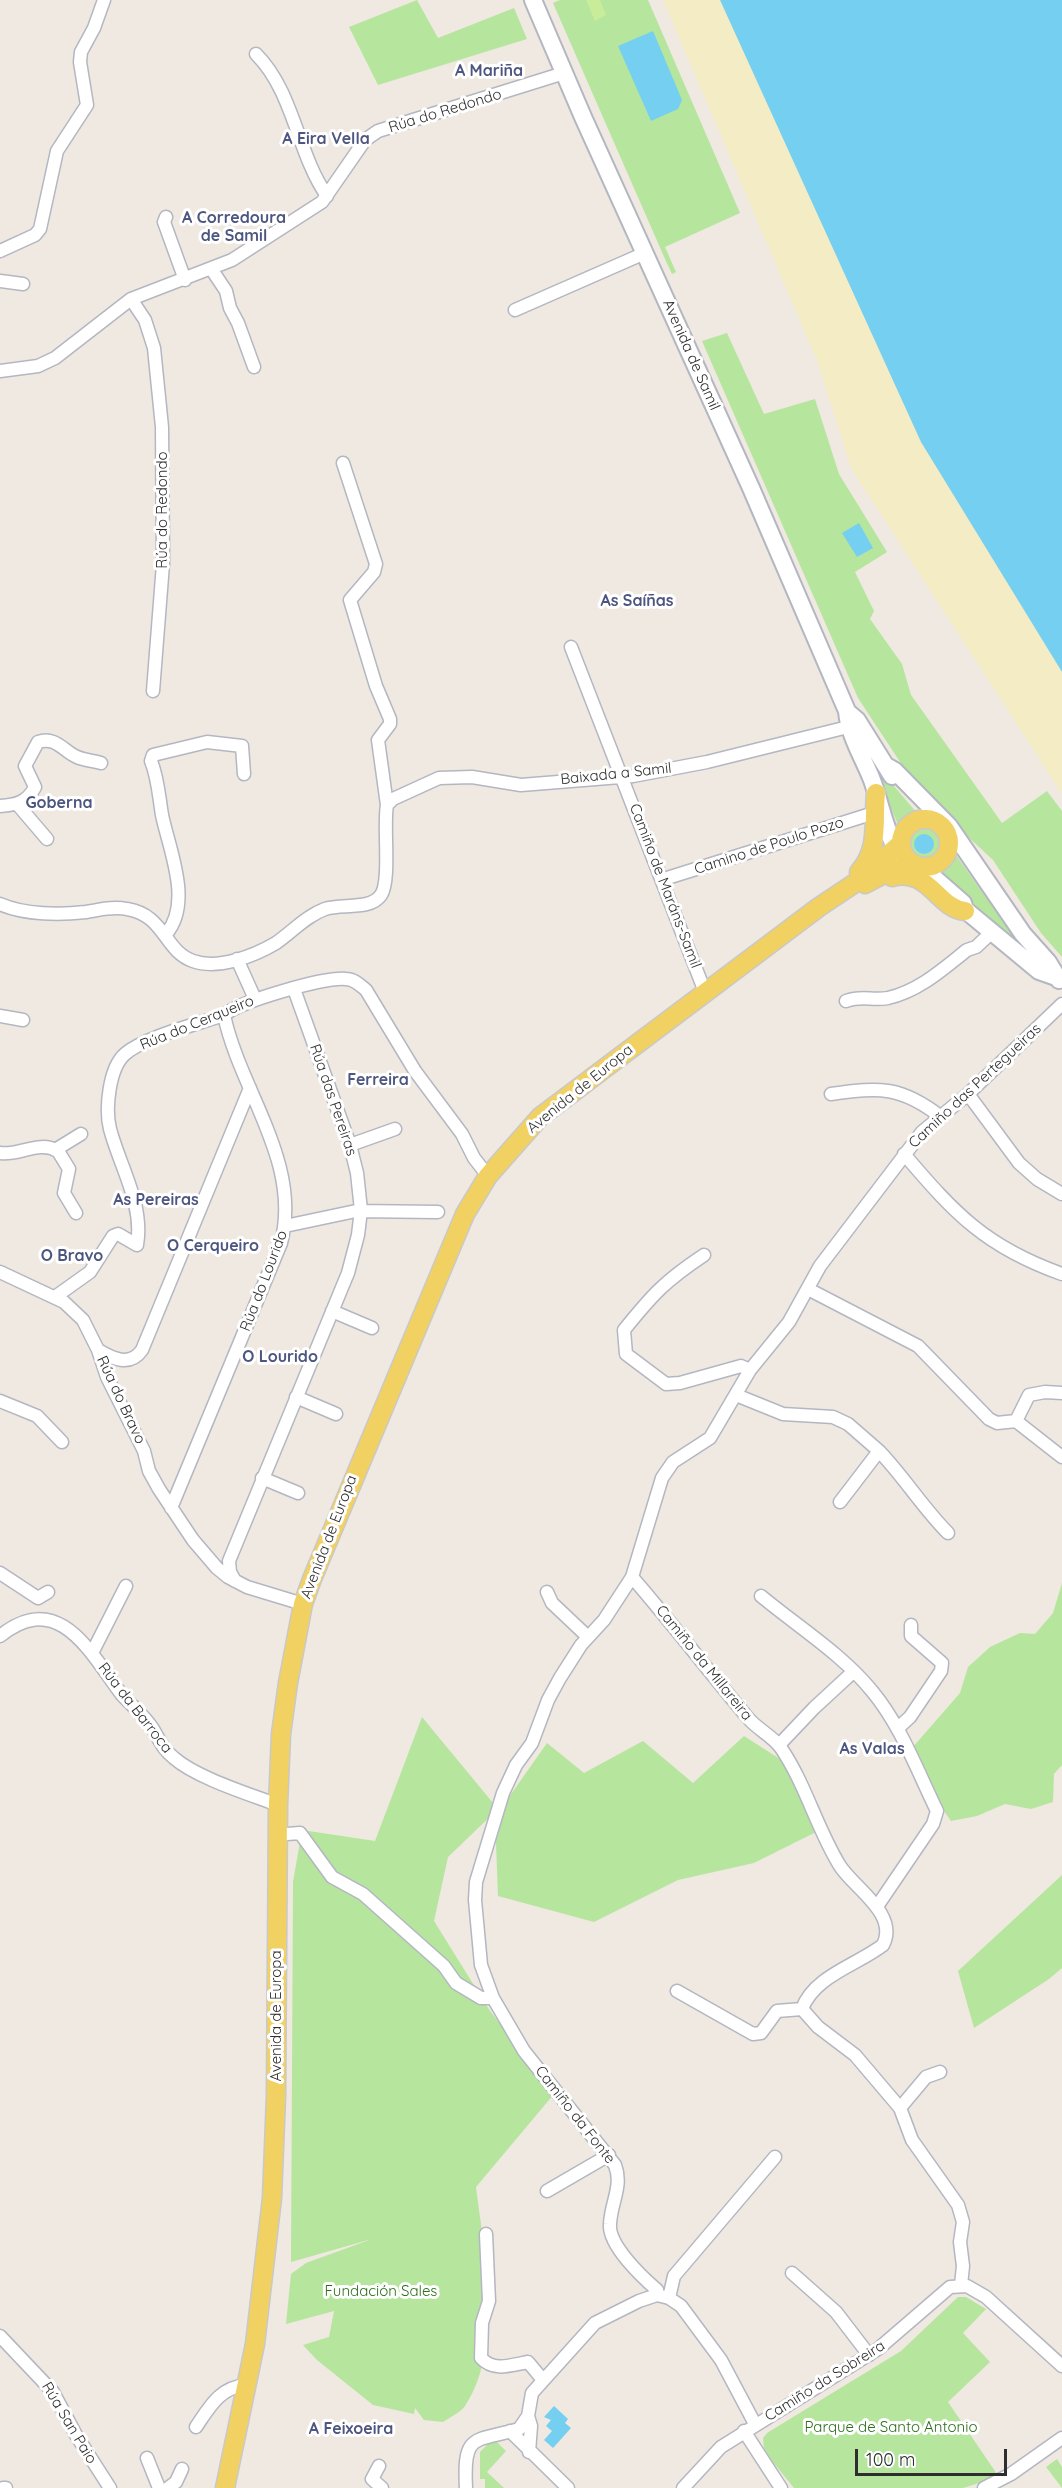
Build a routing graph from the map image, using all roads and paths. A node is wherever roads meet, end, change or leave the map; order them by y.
1 (104, 0) edge
2 (533, 0) edge
3 (256, 54) dead end
4 (564, 73) junction
5 (327, 196) junction
6 (166, 217) dead end
7 (0, 251) edge
8 (645, 253) junction
9 (212, 270) junction
10 (185, 280) junction
11 (0, 281) edge
12 (23, 284) dead end
13 (131, 299) junction
14 (515, 310) dead end
15 (254, 367) dead end
16 (0, 371) edge
17 (343, 463) dead end
18 (571, 647) dead end
19 (153, 691) dead end
20 (847, 719) junction
21 (100, 763) dead end
22 (888, 767) junction
23 (244, 774) dead end
24 (623, 776) junction
25 (876, 793) junction
26 (387, 804) junction
27 (18, 805) junction
28 (0, 806) edge
29 (874, 813) junction
30 (936, 821) junction
31 (948, 836) junction
32 (47, 839) dead end
33 (899, 843) junction
34 (969, 857) junction
35 (915, 866) junction
36 (664, 879) junction
37 (0, 904) edge
38 (822, 911) junction
39 (965, 911) junction
40 (990, 933) junction
41 (166, 934) junction
42 (237, 959) junction
43 (1059, 980) edge
44 (294, 989) junction
45 (705, 992) junction
46 (255, 999) junction
47 (846, 1001) dead end
48 (1062, 1004) edge
49 (224, 1015) junction
50 (0, 1016) edge
51 (23, 1020) dead end
52 (250, 1088) junction
53 (831, 1094) dead end
54 (968, 1094) junction
55 (941, 1117) junction
56 (394, 1129) dead end
57 (81, 1134) dead end
58 (350, 1145) junction
59 (56, 1149) junction
60 (0, 1153) edge
61 (904, 1154) junction
62 (488, 1176) junction
63 (1062, 1194) edge
64 (361, 1210) junction
65 (438, 1212) dead end
66 (76, 1213) dead end
67 (285, 1226) junction
68 (704, 1255) dead end
69 (0, 1272) edge
70 (1062, 1274) edge
71 (808, 1288) junction
72 (55, 1297) junction
73 (332, 1311) junction
74 (372, 1328) dead end
75 (98, 1350) junction
76 (121, 1360) junction
77 (750, 1370) junction
78 (107, 1377) junction
79 (1062, 1393) edge
80 (736, 1395) junction
81 (296, 1398) junction
82 (0, 1401) edge
83 (336, 1414) dead end
84 (1016, 1421) junction
85 (62, 1442) dead end
86 (879, 1451) junction
87 (1062, 1457) edge
88 (262, 1478) junction
89 (298, 1493) dead end
90 (840, 1502) dead end
91 (171, 1508) junction
92 (948, 1533) dead end
93 (212, 1560) junction
94 (229, 1561) junction
95 (0, 1574) edge
96 (632, 1577) junction
97 (235, 1581) junction
98 (126, 1586) dead end
99 (48, 1592) dead end
100 (547, 1592) dead end
101 (761, 1596) dead end
102 (303, 1604) junction
103 (911, 1625) dead end
104 (0, 1636) edge
105 (588, 1637) junction
106 (92, 1653) junction
107 (854, 1672) junction
108 (898, 1728) junction
109 (779, 1745) junction
110 (278, 1805) junction
111 (287, 1834) junction
112 (878, 1905) junction
113 (677, 1992) dead end
114 (493, 1998) junction
115 (802, 2009) junction
116 (940, 2072) dead end
117 (900, 2108) junction
118 (609, 2155) junction
119 (775, 2157) dead end
120 (547, 2191) dead end
121 (486, 2234) dead end
122 (792, 2273) dead end
123 (961, 2285) junction
124 (663, 2297) junction
125 (0, 2336) edge
126 (869, 2355) junction
127 (1062, 2366) edge
128 (543, 2380) junction
129 (247, 2385) junction
130 (528, 2416) junction
131 (196, 2427) dead end
132 (749, 2427) junction
133 (514, 2430) junction
134 (1062, 2438) edge
135 (529, 2452) junction
136 (147, 2458) dead end
137 (379, 2466) dead end
138 (182, 2469) dead end
139 (110, 2488) edge
140 (159, 2488) edge
141 (168, 2488) edge
142 (225, 2488) edge
143 (235, 2488) edge
144 (382, 2488) edge
145 (466, 2488) edge
146 (568, 2488) edge
147 (683, 2488) edge
148 (781, 2488) edge
149 (984, 2488) edge

1 - 7 street
2 - 4 main road, Avenida de Samil
3 - 5 street
4 - 5 street, Rúa do Redondo
4 - 8 main road, Avenida de Samil
5 - 9 street, Rúa do Redondo
6 - 10 street
8 - 14 street
8 - 20 main road, Avenida de Samil
9 - 10 street, Rúa do Redondo
9 - 15 street
10 - 13 street, Rúa do Redondo
11 - 12 street
13 - 16 street, Rúa do Redondo
13 - 19 street, Rúa do Redondo
17 - 26 street
18 - 24 street, Camiño de Maráns-Samil
20 - 22 main road, Avenida de Samil
20 - 24 street, Baixada a Samil
20 - 25 main road, Avenida de Samil
21 - 27 street
22 - 30 main road, Avenida de Samil
22 - 34 main road, Avenida de Samil
23 - 41 street
24 - 26 street, Baixada a Samil
24 - 36 street, Camiño de Maráns-Samil
25 - 29 main road
25 - 33 main road, Avenida de Samil
26 - 42 street
27 - 28 street
27 - 32 street
29 - 36 street, Camino de Poulo Pozo
29 - 38 main road
30 - 31 main road
30 - 33 main road
31 - 34 main road, Avenida de Samil
31 - 35 main road
33 - 35 main road
33 - 38 main road, Avenida de Europa
34 - 43 main road, Avenida de Samil
35 - 38 main road, Avenida de Europa
35 - 39 main road, Avenida de Samil
36 - 45 street, Camiño de Maráns-Samil
37 - 41 street
38 - 39 main road
38 - 45 main road, Avenida de Europa
38 - 111 main road, Avenida de Europa
39 - 40 main road, Avenida de Samil
40 - 43 main road, Avenida de Samil
40 - 47 street
41 - 42 street
42 - 46 street
44 - 46 street, Rúa do Cerqueiro
44 - 58 street, Rúa das Pereiras
44 - 62 street
45 - 62 main road, Avenida de Europa
46 - 49 street, Rúa do Cerqueiro
48 - 54 street, Camiño das Pertegueiras
49 - 52 street, Rúa do Lourido
49 - 72 street, Rúa do Cerqueiro
50 - 51 street
52 - 67 street, Rúa do Lourido
52 - 76 street
53 - 55 street
54 - 55 street, Camiño das Pertegueiras
54 - 63 street
55 - 61 street, Camiño das Pertegueiras
56 - 58 street
57 - 59 street
58 - 64 street, Rúa das Pereiras
59 - 60 street
59 - 66 street
61 - 70 street
61 - 71 street, Camiño das Pertegueiras
62 - 102 main road, Avenida de Europa
64 - 65 street
64 - 67 street
64 - 73 street, Rúa das Pereiras
67 - 91 street, Rúa do Lourido
68 - 77 street
69 - 72 street, Rúa do Bravo
71 - 77 street, Camiño das Pertegueiras
71 - 84 street
72 - 75 street, Rúa do Bravo
73 - 74 street
73 - 81 street, Rúa das Pereiras
75 - 76 street
75 - 78 street, Rúa do Bravo
76 - 78 street
77 - 80 street, Camiño das Pertegueiras
78 - 91 street, Rúa do Bravo
79 - 84 street
80 - 86 street
80 - 96 street, Camiño das Pertegueiras
81 - 83 street
81 - 88 street, Rúa das Pereiras
82 - 85 street
84 - 87 street
86 - 90 street
86 - 92 street
88 - 89 street
88 - 94 street, Rúa das Pereiras
91 - 93 street, Rúa do Bravo
93 - 94 street
93 - 97 street, Rúa do Bravo
94 - 97 street
95 - 99 street
96 - 105 street, Camiño das Pertegueiras
96 - 109 street, Camiño da Millareira
97 - 102 street, Rúa do Bravo
98 - 106 street
100 - 105 street
101 - 107 street
102 - 110 main road, Avenida de Europa
103 - 108 street
104 - 106 street, Rúa da Barroca
105 - 114 street, Camiño das Pertegueiras
106 - 110 street, Rúa da Barroca
107 - 108 street
107 - 109 street
108 - 112 street
109 - 112 street, Camiño da Millareira
110 - 129 main road, Avenida de Europa
111 - 114 street
111 - 143 main road, Avenida de Europa
112 - 115 street
113 - 115 street
114 - 118 street, Camiño da Fonte
115 - 117 street
116 - 117 street
117 - 123 street
118 - 120 street
118 - 124 street, Camiño da Fonte
119 - 124 street
121 - 128 street
122 - 126 street
123 - 126 street, Camiño da Sobreira
123 - 127 street
124 - 128 street
124 - 132 street, Camiño da Fonte
125 - 139 street, Rúa San Paio
126 - 132 street, Camiño da Sobreira
128 - 130 street
129 - 131 street
129 - 142 main road, Avenida de Europa
130 - 133 street
130 - 135 street
132 - 147 street, Camiño da Sobreira
132 - 148 street, Camiño da Fonte
133 - 135 street
133 - 145 street
134 - 149 street
135 - 146 street
136 - 140 street
137 - 144 street
138 - 141 street

